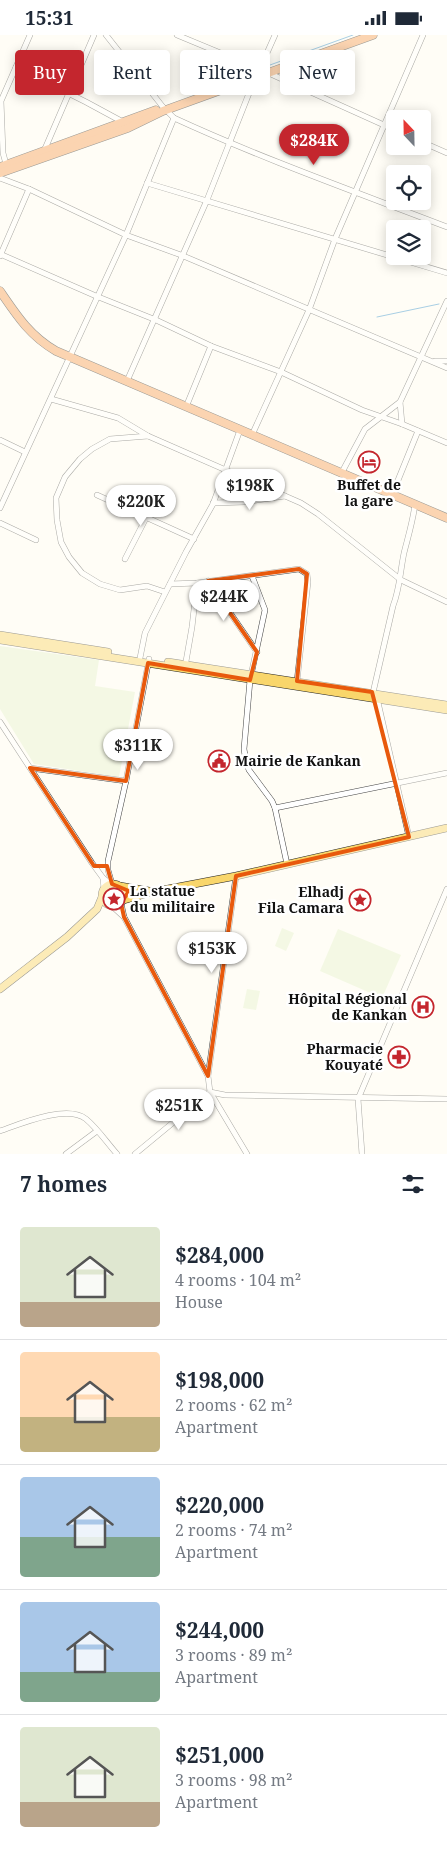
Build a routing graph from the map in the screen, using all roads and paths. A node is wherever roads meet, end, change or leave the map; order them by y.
1 (30, 35) edge
2 (94, 35) edge
3 (106, 35) edge
4 (275, 35) edge
5 (362, 35) edge
6 (373, 35) edge
7 (423, 35) edge
8 (180, 36) edge
9 (23, 50) edge
10 (210, 50) edge
11 (268, 50) edge
12 (84, 59) edge
13 (15, 69) edge
14 (270, 71) edge
15 (270, 71) edge
16 (270, 78) edge
17 (69, 95) edge
18 (71, 95) edge
19 (202, 95) edge
20 (252, 95) edge
21 (165, 108) junction
22 (174, 118) junction
23 (123, 122) junction
24 (384, 125) junction
25 (230, 144) junction
26 (431, 146) edge
27 (447, 153) edge
28 (43, 155) junction
29 (3, 166) edge
30 (0, 173) edge
31 (0, 178) edge
32 (147, 183) junction
33 (29, 189) junction
34 (355, 192) junction
35 (207, 201) junction
36 (447, 227) edge
37 (126, 235) junction
38 (335, 239) junction
39 (0, 255) edge
40 (181, 255) junction
41 (447, 273) edge
42 (0, 291) edge
43 (96, 296) junction
44 (447, 301) edge
45 (309, 309) junction
46 (445, 312) edge
47 (156, 320) junction
48 (211, 346) junction
49 (422, 356) junction
50 (71, 357) junction
51 (433, 361) junction
52 (447, 361) edge
53 (447, 367) edge
54 (281, 372) junction
55 (128, 381) junction
56 (51, 399) junction
57 (400, 402) junction
58 (186, 407) junction
59 (382, 417) junction
60 (402, 424) junction
61 (240, 430) junction
62 (418, 431) junction
63 (252, 435) junction
64 (148, 436) junction
65 (0, 440) edge
66 (447, 443) edge
67 (25, 452) junction
68 (227, 469) junction
69 (341, 474) junction
70 (97, 495) dead end
71 (392, 495) junction
72 (285, 496) junction
73 (213, 503) junction
74 (416, 504) junction
75 (0, 507) edge
76 (146, 518) junction
77 (447, 518) edge
78 (0, 523) edge
79 (194, 539) junction
80 (36, 540) dead end
81 (125, 559) dead end
82 (252, 576) junction
83 (401, 580) junction
84 (208, 581) junction
85 (197, 583) junction
86 (170, 584) junction
87 (166, 592) junction
88 (447, 603) edge
89 (0, 635) edge
90 (0, 640) edge
91 (257, 652) junction
92 (140, 657) junction
93 (148, 661) junction
94 (185, 667) junction
95 (251, 677) junction
96 (297, 681) junction
97 (374, 696) junction
98 (447, 705) edge
99 (447, 710) edge
100 (0, 722) edge
101 (30, 768) junction
102 (447, 773) edge
103 (126, 781) junction
104 (396, 783) junction
105 (275, 808) junction
106 (447, 828) edge
107 (409, 837) junction
108 (287, 864) junction
109 (107, 865) junction
110 (94, 866) junction
111 (236, 876) junction
112 (111, 886) junction
113 (447, 889) edge
114 (152, 892) junction
115 (102, 897) junction
116 (122, 901) junction
117 (111, 906) junction
118 (97, 909) junction
119 (124, 917) junction
120 (0, 989) edge
121 (208, 1076) junction
122 (210, 1092) junction
123 (358, 1099) junction
124 (447, 1099) edge
125 (0, 1131) edge
126 (97, 1131) junction
127 (66, 1154) edge
128 (117, 1154) edge
129 (135, 1154) edge
130 (246, 1154) edge
131 (362, 1154) edge

1 - 9 street
2 - 12 street
3 - 21 street
4 - 11 street
5 - 14 highway
6 - 15 highway
7 - 24 street
8 - 10 street
13 - 29 street
16 - 24 street
17 - 28 street
18 - 23 street
19 - 21 highway
20 - 25 street
21 - 22 street
21 - 23 highway
21 - 28 highway
22 - 25 street
22 - 32 street
23 - 28 highway
24 - 34 street
25 - 34 street
25 - 35 street
26 - 27 street
28 - 29 highway
28 - 30 highway
31 - 33 street
32 - 35 street
32 - 37 street
33 - 37 street
33 - 39 street
34 - 36 street
34 - 38 street
35 - 38 street
35 - 40 street
37 - 40 street
37 - 43 street
38 - 41 street
38 - 45 street
39 - 43 street
40 - 45 street
40 - 47 street
42 - 50 highway
43 - 47 street
43 - 50 street
44 - 46 street
45 - 49 street
45 - 54 street
46 - 49 street
47 - 48 street
47 - 55 street
48 - 54 street
48 - 58 street
49 - 51 street
49 - 57 street
50 - 55 highway
50 - 56 street
51 - 52 street
51 - 53 street
54 - 59 street
54 - 63 street
55 - 58 highway
56 - 64 street
56 - 67 street
57 - 59 street
57 - 60 street
58 - 61 highway
59 - 60 street
59 - 69 street
60 - 62 street
61 - 63 highway
61 - 68 street
62 - 66 street
62 - 71 street
63 - 69 highway
64 - 68 street
64 - 87 street
65 - 67 street
67 - 75 street
68 - 72 street
68 - 73 street
69 - 71 highway
70 - 76 street
71 - 74 highway
72 - 73 street
72 - 83 street
73 - 79 street
74 - 77 highway
74 - 83 street
76 - 79 street
76 - 81 street
78 - 80 street
79 - 86 street
82 - 84 street
82 - 91 street
82 - 96 street
83 - 88 street
83 - 97 street
84 - 85 street
84 - 91 street
85 - 86 street
85 - 94 street
86 - 87 street
87 - 92 street
89 - 92 main road
90 - 93 main road
91 - 95 street
92 - 93 main road
93 - 94 main road
93 - 103 street
94 - 95 main road
95 - 96 main road
95 - 97 main road
95 - 105 street
96 - 97 main road
97 - 98 main road
97 - 99 main road
97 - 104 street
100 - 101 street
101 - 103 street
101 - 110 street
102 - 104 street
103 - 109 street
104 - 105 street
104 - 107 street
105 - 108 street
106 - 107 main road
107 - 108 main road
108 - 111 main road
109 - 110 street
109 - 112 street
110 - 112 street
111 - 114 main road
111 - 121 street
112 - 114 main road
112 - 115 main road
112 - 116 main road
113 - 123 street
114 - 116 main road
115 - 117 main road
115 - 118 main road
116 - 117 main road
116 - 119 street
117 - 118 main road
117 - 119 street
118 - 120 main road
119 - 121 street
121 - 122 street
122 - 123 street
122 - 129 street
122 - 130 street
123 - 124 street
123 - 131 street
125 - 126 street
126 - 127 street
126 - 128 street

